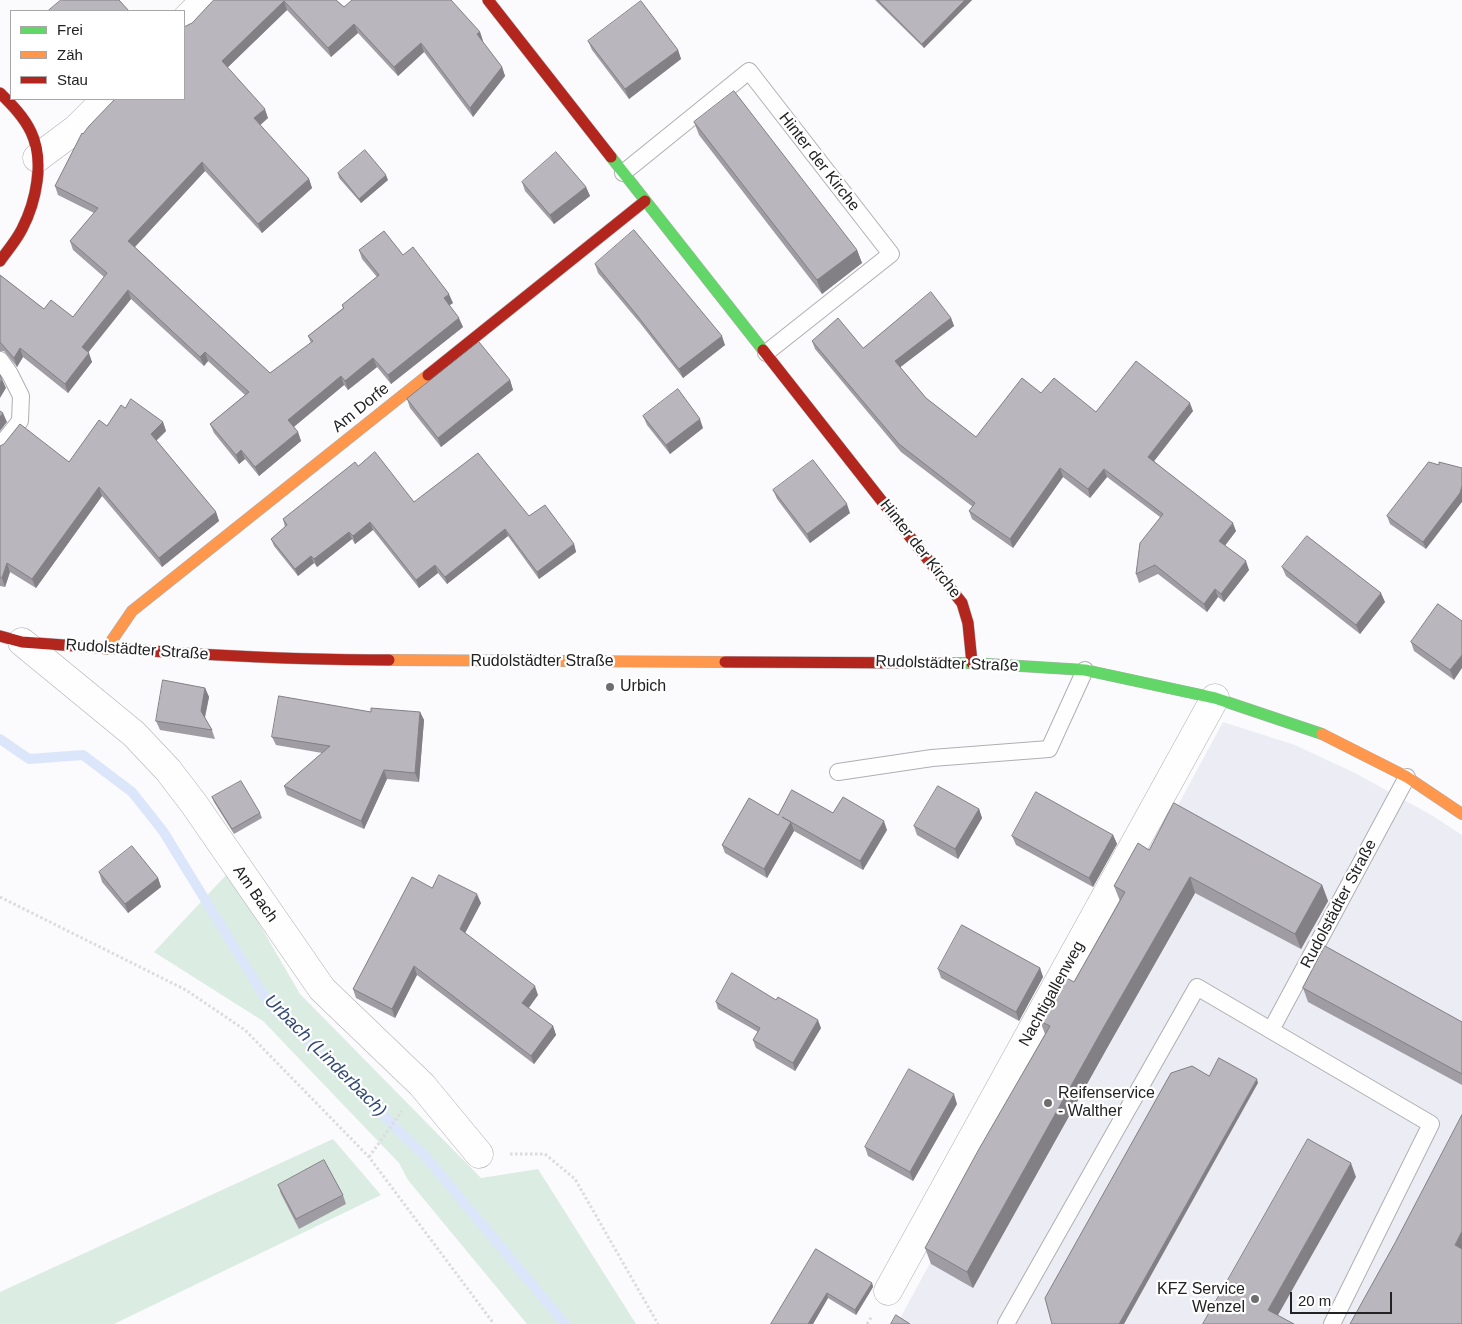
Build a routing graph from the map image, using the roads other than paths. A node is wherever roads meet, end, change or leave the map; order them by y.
1 (205, 0) edge
2 (488, 0) edge
3 (185, 20) edge
4 (0, 94) edge
5 (105, 100) edge
6 (37, 158) junction
7 (623, 173) junction
8 (645, 201) junction
9 (0, 261) edge
10 (766, 353) junction
11 (0, 360) edge
12 (0, 446) edge
13 (11, 639) edge
14 (106, 649) junction
15 (972, 663) junction
16 (1085, 670) junction
17 (1215, 698) junction
18 (838, 772) dead end
19 (1407, 777) junction
20 (1462, 814) edge
21 (1271, 1030) junction
22 (479, 1154) road end
23 (888, 1291) dead end
24 (1006, 1324) edge
25 (1332, 1324) edge

1 - 3 street
2 - 7 street, Hinter der Kirche
4 - 6 street
5 - 6 street
6 - 9 street
7 - 8 street, Hinter der Kirche
7 - 10 lane, Hinter der Kirche
8 - 10 street, Hinter der Kirche
8 - 14 street, Am Dorfe
10 - 15 street, Hinter der Kirche
11 - 12 lane
13 - 14 street, Rudolstädter Straße
13 - 22 street, Am Bach
14 - 15 street, Rudolstädter Straße
15 - 16 street, Rudolstädter Straße
16 - 17 street, Rudolstädter Straße
16 - 18 lane
17 - 19 street, Rudolstädter Straße
17 - 23 street, Nachtigallenweg
19 - 20 street, Rudolstädter Straße
19 - 21 lane, Rudolstädter Straße
21 - 24 lane
21 - 25 lane

